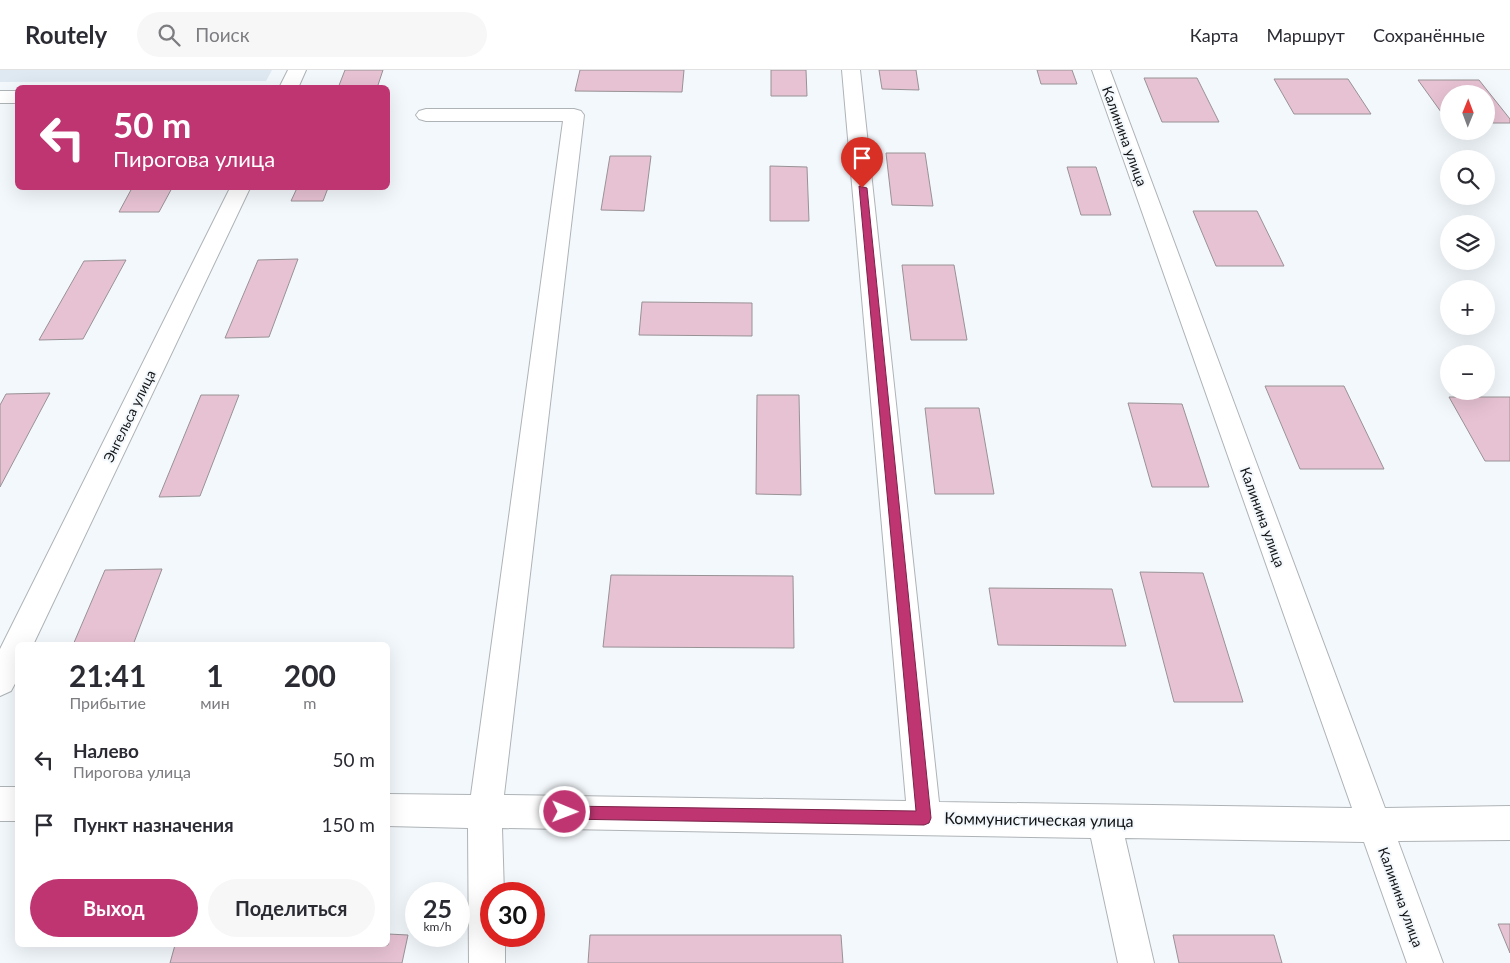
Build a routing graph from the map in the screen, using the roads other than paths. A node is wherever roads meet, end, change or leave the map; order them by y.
1 (297, 70) edge
2 (851, 70) edge
3 (1101, 70) edge
4 (290, 85) edge
5 (0, 97) edge
6 (15, 97) edge
7 (426, 116) dead end
8 (239, 190) edge
9 (19, 642) edge
10 (15, 651) edge
11 (0, 681) edge
12 (0, 804) edge
13 (15, 804) edge
14 (390, 810) edge
15 (485, 811) junction
16 (924, 818) junction
17 (1104, 820) junction
18 (1510, 823) edge
19 (1374, 824) junction
20 (487, 963) edge
21 (1136, 963) edge
22 (1425, 963) edge

1 - 4 street
2 - 16 street
3 - 19 street, Калинина улица
5 - 6 street
7 - 15 street
8 - 9 street, Энгельса улица
10 - 11 street, Энгельса улица
12 - 13 street
14 - 15 street, Коммунистическая улица
15 - 16 street, Коммунистическая улица
15 - 20 street
16 - 17 street, Коммунистическая улица
17 - 19 street, Коммунистическая улица
17 - 21 street
18 - 19 street, Коммунистическая улица
19 - 22 street, Калинина улица

